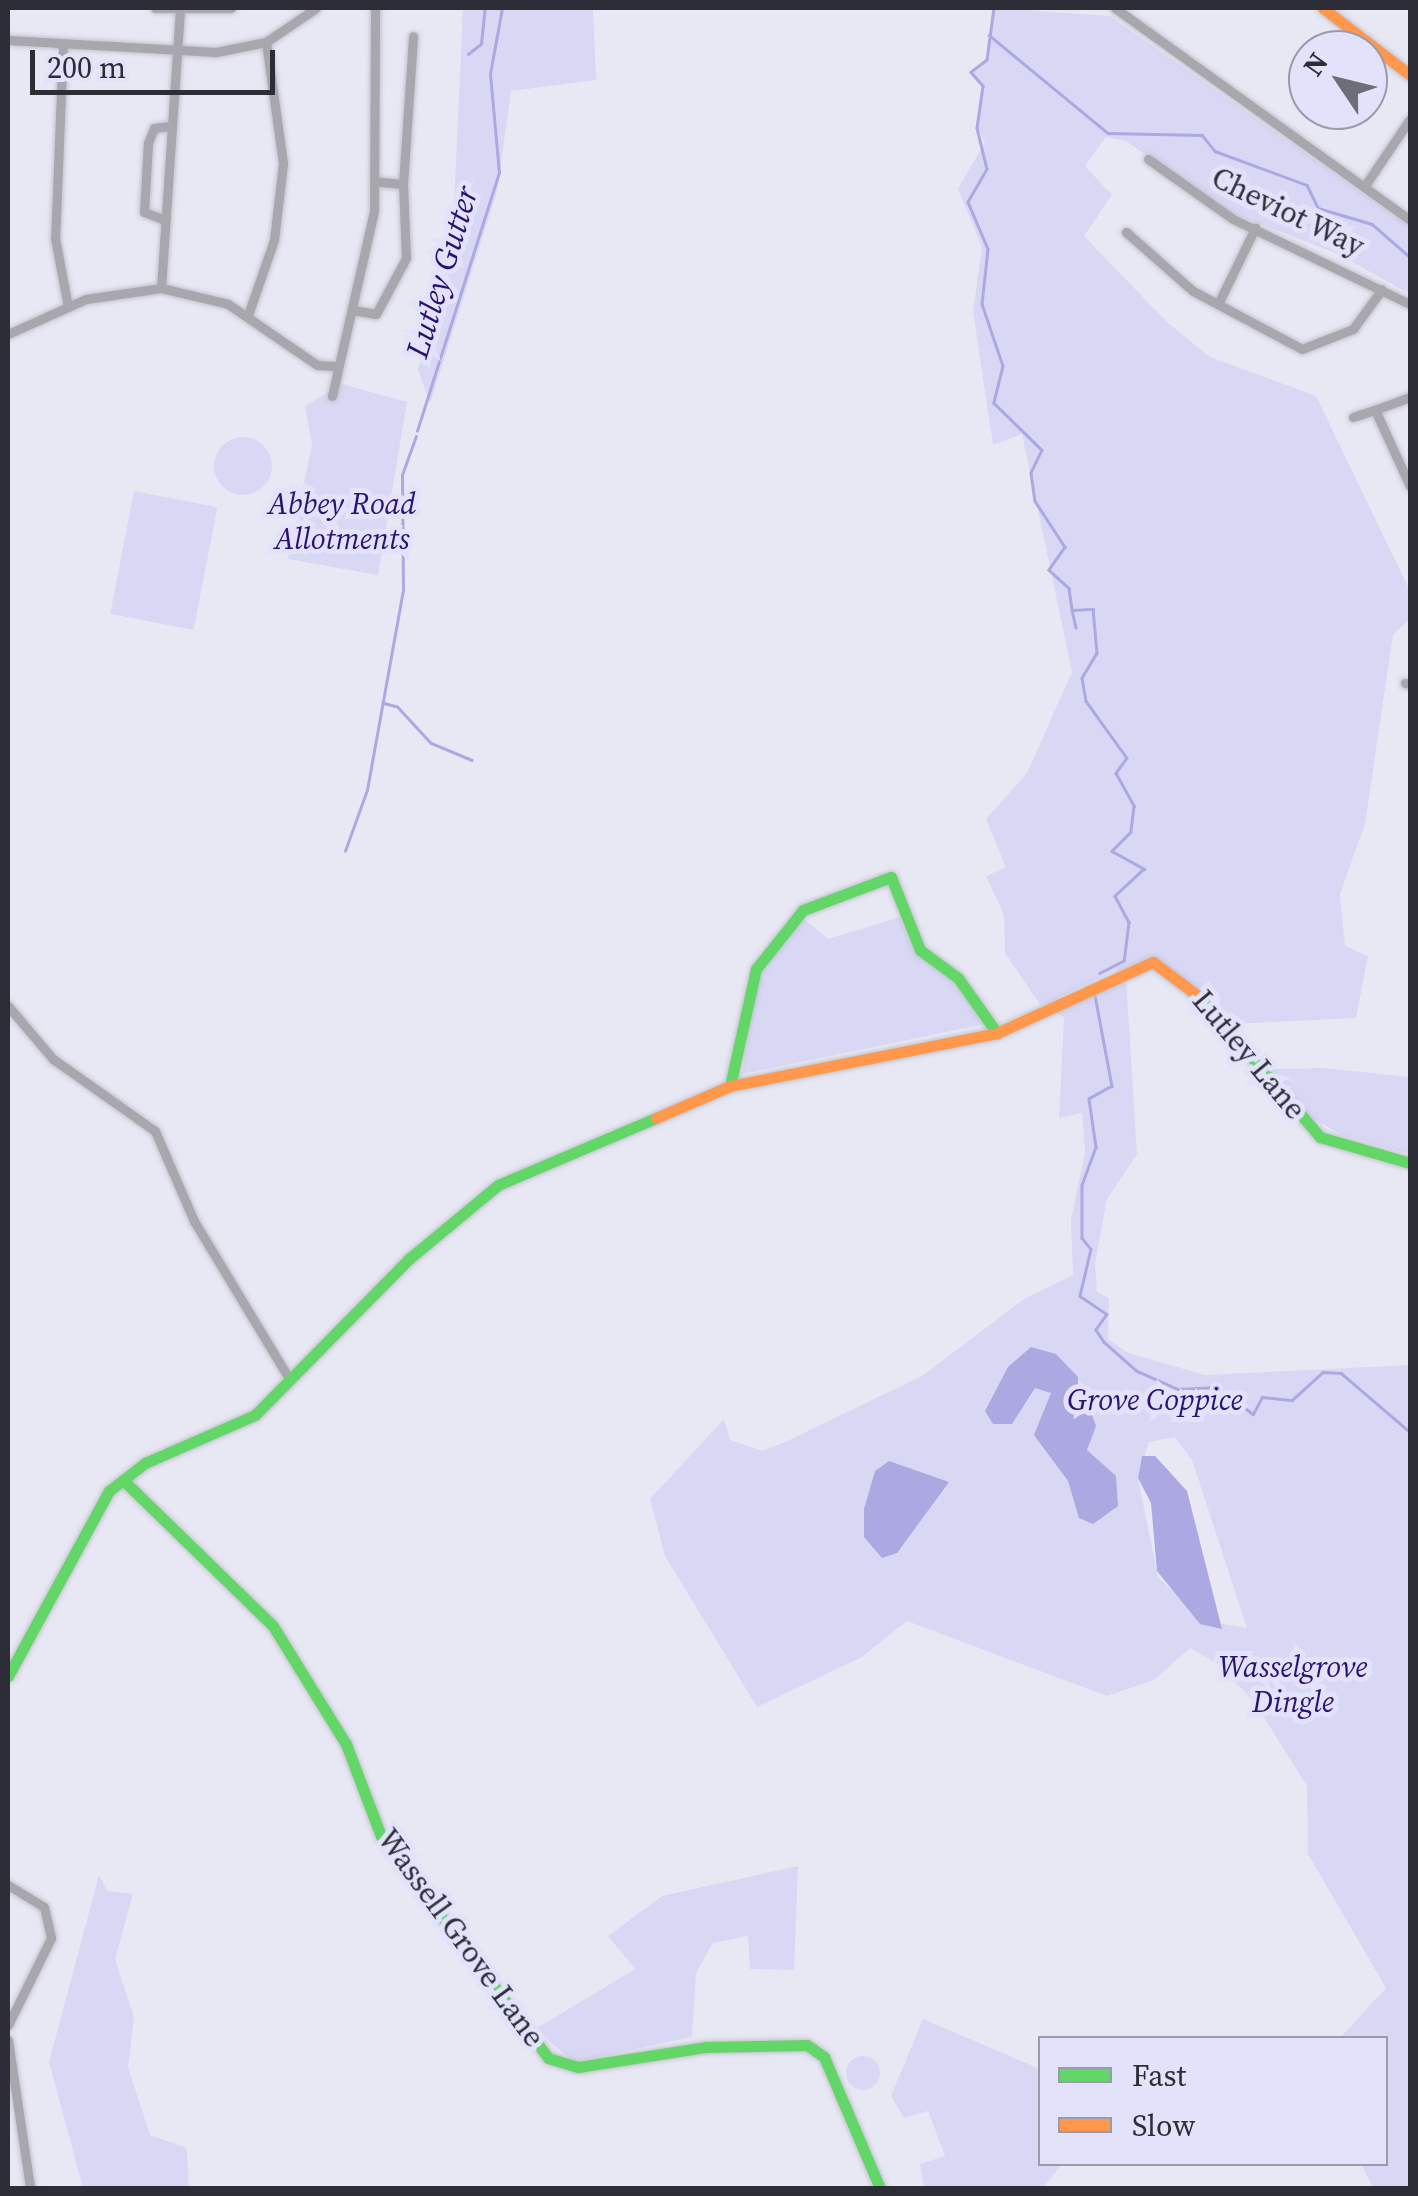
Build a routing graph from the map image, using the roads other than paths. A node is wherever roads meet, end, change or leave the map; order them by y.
1 (155, 8) edge
2 (231, 8) edge
3 (316, 8) edge
4 (375, 8) edge
5 (1115, 8) edge
6 (1322, 8) edge
7 (180, 10) junction
8 (412, 36) dead end
9 (8, 40) edge
10 (266, 42) junction
11 (63, 43) junction
12 (176, 52) junction
13 (1410, 74) edge
14 (1410, 119) edge
15 (171, 126) junction
16 (1148, 159) dead end
17 (378, 182) junction
18 (404, 184) junction
19 (1364, 187) junction
20 (166, 220) junction
21 (1410, 220) edge
22 (1255, 228) junction
23 (1126, 232) dead end
24 (1144, 253) junction
25 (1135, 264) dead end
26 (161, 288) junction
27 (1382, 290) junction
28 (1218, 304) junction
29 (1410, 304) edge
30 (68, 307) junction
31 (353, 310) junction
32 (248, 315) junction
33 (8, 334) edge
34 (335, 366) junction
35 (332, 396) dead end
36 (1410, 397) edge
37 (1375, 410) junction
38 (1353, 418) dead end
39 (1408, 474) edge
40 (1410, 486) edge
41 (8, 1006) edge
42 (996, 1032) junction
43 (730, 1086) junction
44 (1410, 1163) edge
45 (287, 1375) junction
46 (122, 1480) junction
47 (8, 1676) edge
48 (8, 1885) edge
49 (10, 2025) edge
50 (8, 2039) edge
51 (30, 2188) edge
52 (880, 2188) edge

1 - 7 street
2 - 7 street
3 - 10 street
4 - 17 street
5 - 19 street
6 - 13 street
7 - 12 street
8 - 18 street
9 - 11 street
10 - 12 street
10 - 32 street
11 - 12 street
11 - 30 street
12 - 15 street
14 - 19 street
15 - 20 street
15 - 20 street
16 - 22 street, Cheviot Way
17 - 18 street
17 - 31 street
18 - 31 street
19 - 21 street
20 - 26 street
22 - 27 street, Cheviot Way
22 - 28 street
23 - 24 street
24 - 25 street
24 - 28 street
26 - 30 street
26 - 32 street
27 - 28 street
27 - 29 street, Cheviot Way
30 - 33 street
31 - 34 street
32 - 34 street
34 - 35 street
36 - 37 street
37 - 38 street
37 - 39 street
39 - 40 street
41 - 45 street
42 - 43 street, Lutley Lane
42 - 43 street
42 - 44 street, Lutley Lane
43 - 45 street, Lutley Lane
45 - 46 street, Lutley Lane
46 - 47 street
46 - 52 street, Wassell Grove Lane
48 - 49 street
49 - 50 street
50 - 51 street

